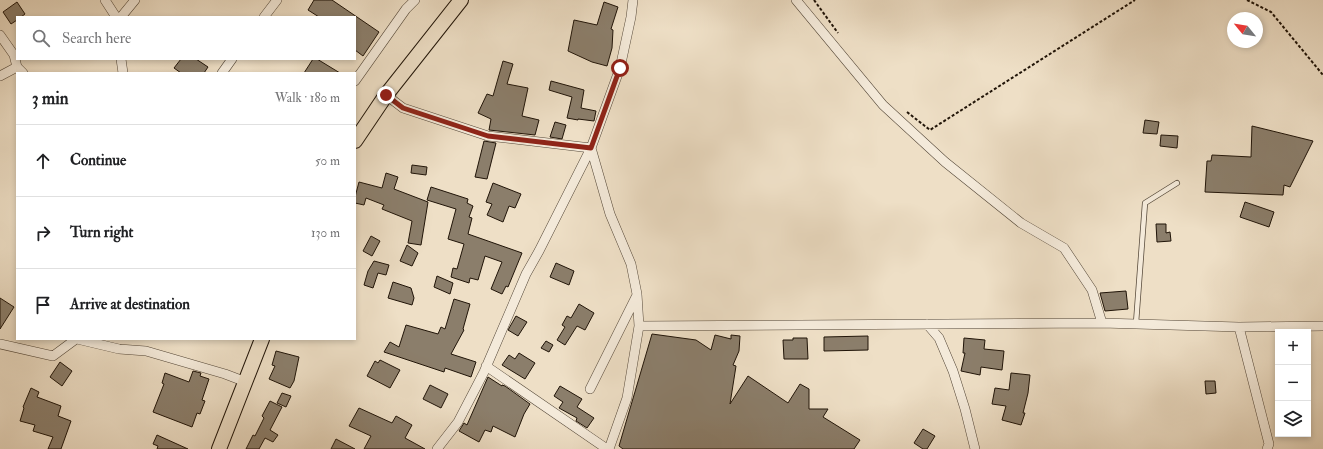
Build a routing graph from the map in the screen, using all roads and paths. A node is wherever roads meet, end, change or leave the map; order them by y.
1 (105, 0) edge
2 (135, 0) edge
3 (277, 0) edge
4 (414, 0) edge
5 (461, 0) edge
6 (633, 0) edge
7 (796, 0) edge
8 (814, 0) edge
9 (1135, 0) edge
10 (1247, 0) edge
11 (115, 16) edge
12 (122, 16) edge
13 (265, 16) edge
14 (0, 35) edge
15 (840, 37) dead end
16 (121, 60) edge
17 (231, 60) edge
18 (20, 70) edge
19 (123, 72) edge
20 (223, 72) edge
21 (1323, 75) edge
22 (0, 76) edge
23 (356, 80) edge
24 (386, 95) junction
25 (905, 111) dead end
26 (356, 140) edge
27 (591, 148) junction
28 (1177, 183) dead end
29 (637, 294) junction
30 (1102, 323) junction
31 (1136, 323) junction
32 (927, 324) junction
33 (639, 326) junction
34 (1239, 326) junction
35 (1323, 326) edge
36 (76, 340) edge
37 (81, 340) edge
38 (261, 340) edge
39 (0, 344) edge
40 (486, 366) junction
41 (246, 382) junction
42 (590, 389) dead end
43 (219, 449) edge
44 (437, 449) edge
45 (608, 449) edge
46 (975, 449) edge
47 (1267, 449) edge

1 - 11 street
2 - 12 street
3 - 13 street
4 - 23 street
5 - 24 main road
6 - 27 street
7 - 30 street
8 - 15 path
9 - 25 path
10 - 21 path
14 - 18 street
16 - 19 street
17 - 20 street
18 - 22 street
24 - 26 main road
24 - 27 street
27 - 29 street
27 - 40 street
28 - 31 lane
29 - 33 street
29 - 42 street
30 - 31 street
30 - 32 street
31 - 34 street
32 - 33 street
32 - 46 street
33 - 45 street
34 - 35 street
34 - 47 street
36 - 39 street
37 - 41 street
38 - 41 main road
40 - 44 street
40 - 45 street
41 - 43 main road

